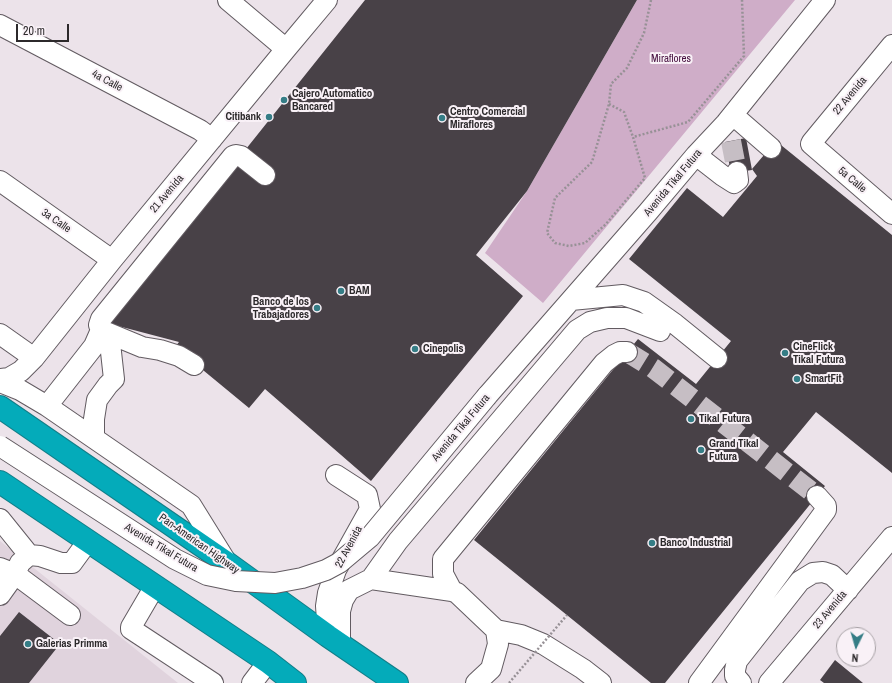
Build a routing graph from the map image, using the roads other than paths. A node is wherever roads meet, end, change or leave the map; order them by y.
1 (228, 0) edge
2 (327, 0) edge
3 (825, 0) edge
4 (0, 25) edge
5 (892, 45) edge
6 (286, 49) junction
7 (730, 126) junction
8 (212, 139) junction
9 (812, 146) joint
10 (771, 148) dead end
11 (696, 155) junction
12 (736, 172) dead end
13 (265, 175) dead end
14 (0, 181) edge
15 (892, 214) edge
16 (112, 260) junction
17 (571, 300) junction
18 (100, 330) junction
19 (660, 331) dead end
20 (0, 334) edge
21 (627, 352) dead end
22 (34, 358) junction
23 (717, 358) dead end
24 (194, 365) dead end
25 (0, 379) edge
26 (0, 382) edge
27 (533, 401) dead end
28 (47, 406) junction
29 (0, 407) edge
30 (94, 438) junction
31 (0, 446) edge
32 (336, 475) dead end
33 (0, 482) edge
34 (817, 496) tunnel mouth
35 (0, 519) edge
36 (892, 537) edge
37 (88, 541) junction
38 (398, 541) junction
39 (29, 555) junction
40 (227, 563) junction
41 (7, 571) edge
42 (371, 579) junction
43 (155, 586) junction
44 (848, 590) junction
45 (452, 591) junction
46 (0, 595) edge
47 (70, 615) dead end
48 (496, 630) junction
49 (334, 640) junction
50 (268, 662) junction
51 (213, 683) edge
52 (252, 683) edge
53 (295, 683) edge
54 (397, 683) edge
55 (476, 683) edge
56 (600, 683) edge
57 (699, 683) edge
58 (742, 683) edge
59 (769, 683) edge

1 - 6 street
2 - 6 street, 21 Avenida
3 - 7 street, Avenida Tikal Futura
4 - 8 street, 4a Calle
5 - 9 street, 22 Avenida
6 - 8 street, 21 Avenida
7 - 10 street
7 - 11 street, Avenida Tikal Futura
8 - 16 street, 21 Avenida
9 - 15 street, 5a Calle
11 - 12 street
11 - 17 street, Avenida Tikal Futura
13 - 18 street
14 - 16 street, 3a Calle
16 - 22 street, 21 Avenida
17 - 23 street
17 - 31 street, Avenida Tikal Futura, bridge
18 - 24 street
18 - 28 street
18 - 30 street
19 - 38 street
20 - 22 street
21 - 45 street
22 - 25 street, 21 Avenida
26 - 28 street
27 - 38 street
28 - 30 street
29 - 40 highway, Pan-American Highway
30 - 40 street
32 - 49 street, 22 Avenida
33 - 37 highway
34 - 57 street
35 - 39 street
36 - 44 street, 23 Avenida
37 - 39 street
37 - 43 highway
38 - 42 street
39 - 41 street
40 - 49 highway, Pan-American Highway
41 - 46 street
41 - 47 street
42 - 45 street
42 - 49 street
43 - 50 highway
43 - 51 street
44 - 58 street
44 - 59 street, 23 Avenida
45 - 48 street
48 - 55 street
48 - 56 street
49 - 54 highway, Pan-American Highway
50 - 52 street
50 - 53 highway

